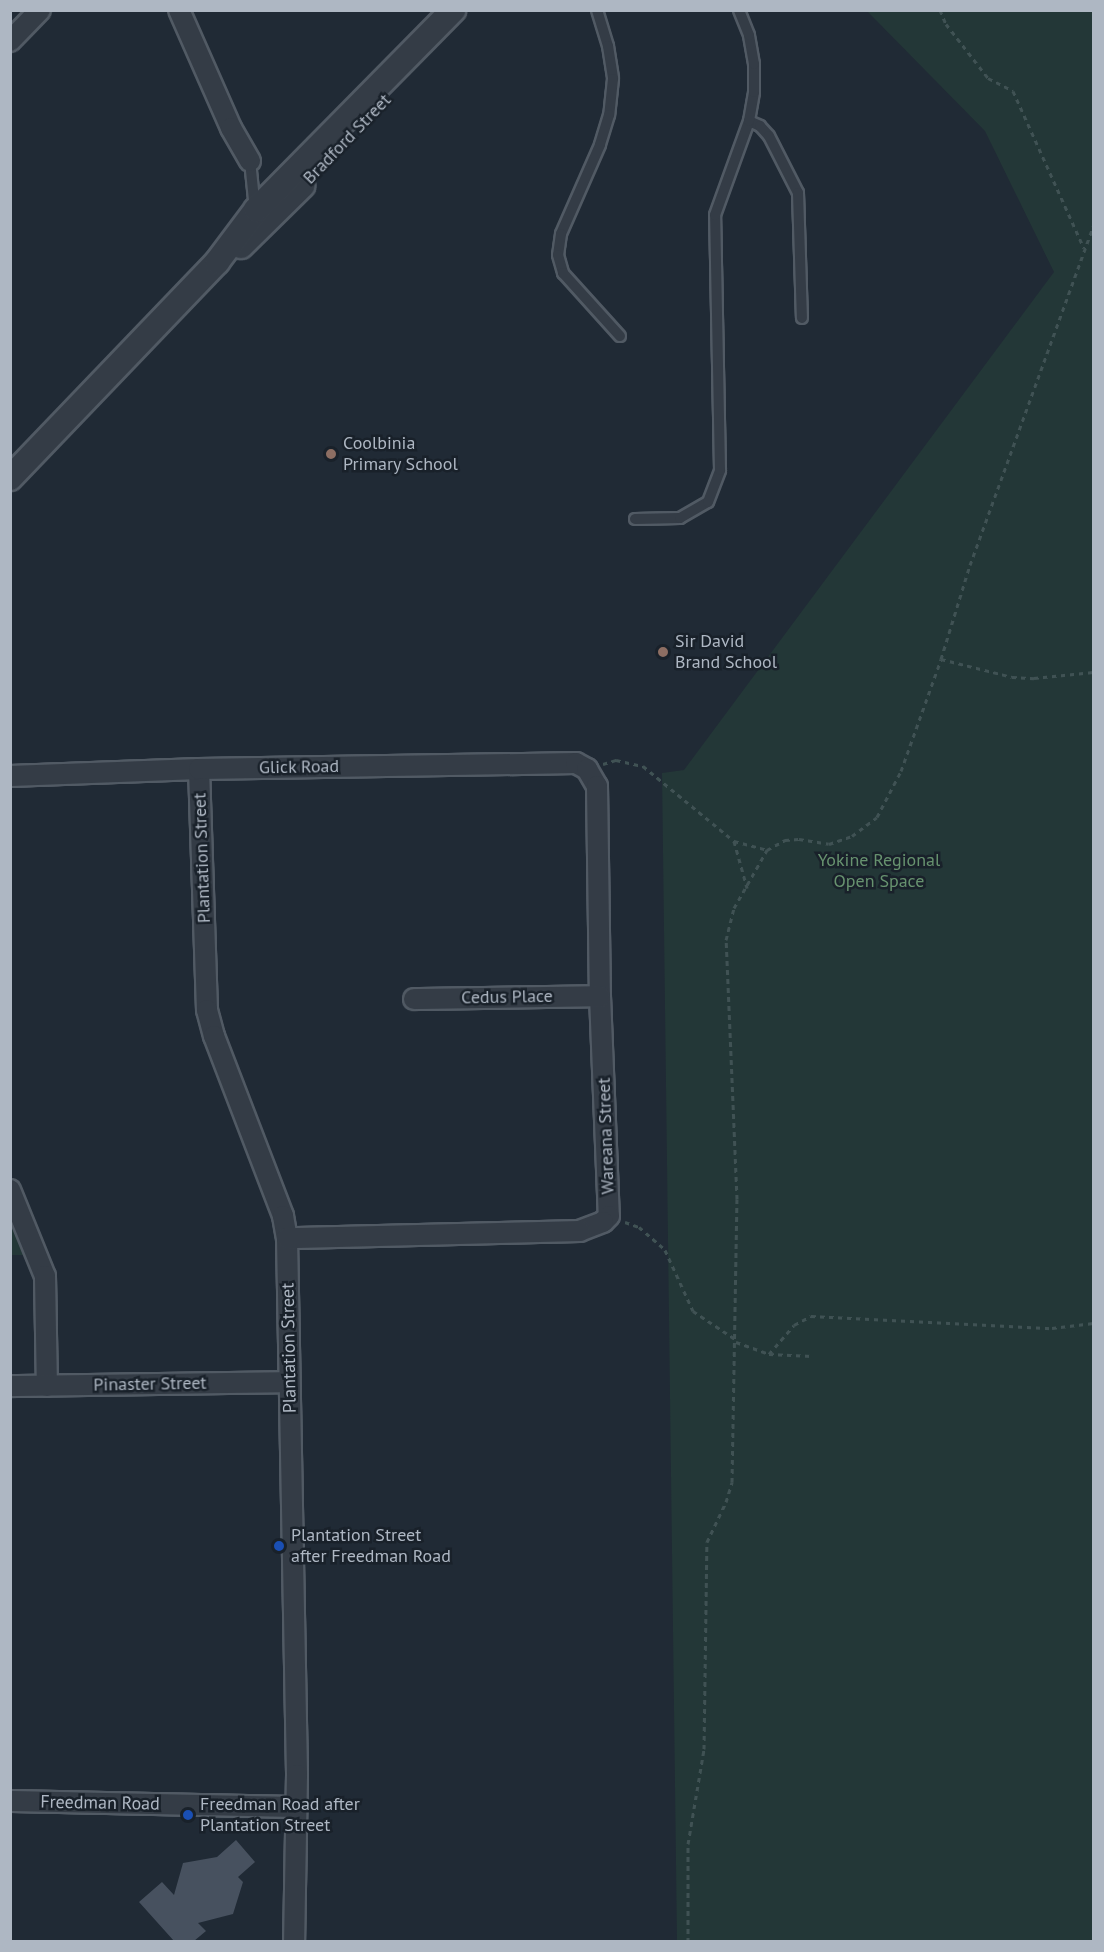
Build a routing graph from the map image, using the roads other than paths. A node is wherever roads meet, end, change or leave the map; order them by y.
1 (40, 10) edge
2 (179, 10) edge
3 (453, 10) edge
4 (473, 10) edge
5 (597, 10) edge
6 (739, 10) edge
7 (10, 41) edge
8 (749, 121) junction
9 (250, 161) joint
10 (255, 210) junction
11 (217, 262) junction
12 (802, 318) dead end
13 (620, 336) dead end
14 (10, 478) edge
15 (635, 519) dead end
16 (199, 769) junction
17 (587, 770) joint
18 (10, 776) edge
19 (600, 996) junction
20 (414, 999) dead end
21 (10, 1190) edge
22 (287, 1238) junction
23 (289, 1382) junction
24 (10, 1386) edge
25 (47, 1386) junction
26 (10, 1801) edge
27 (297, 1807) junction
28 (294, 1941) edge

1 - 7 street
2 - 9 street
3 - 10 street, Bradford Street
4 - 11 street, Bradford Street
5 - 13 lane
6 - 8 lane
8 - 12 lane
8 - 15 lane
9 - 10 lane
10 - 11 street, Bradford Street
11 - 14 street, Bradford Street
16 - 17 street, Glick Road
16 - 18 street, Glick Road
16 - 22 street, Plantation Street
17 - 19 street, Wareana Street
19 - 20 street, Cedus Place
19 - 22 street, Wareana Street
21 - 25 street
22 - 23 street, Plantation Street
23 - 25 street, Pinaster Street
23 - 27 street, Plantation Street
24 - 25 street, Pinaster Street
26 - 27 street, Freedman Road
27 - 28 street, Plantation Street

